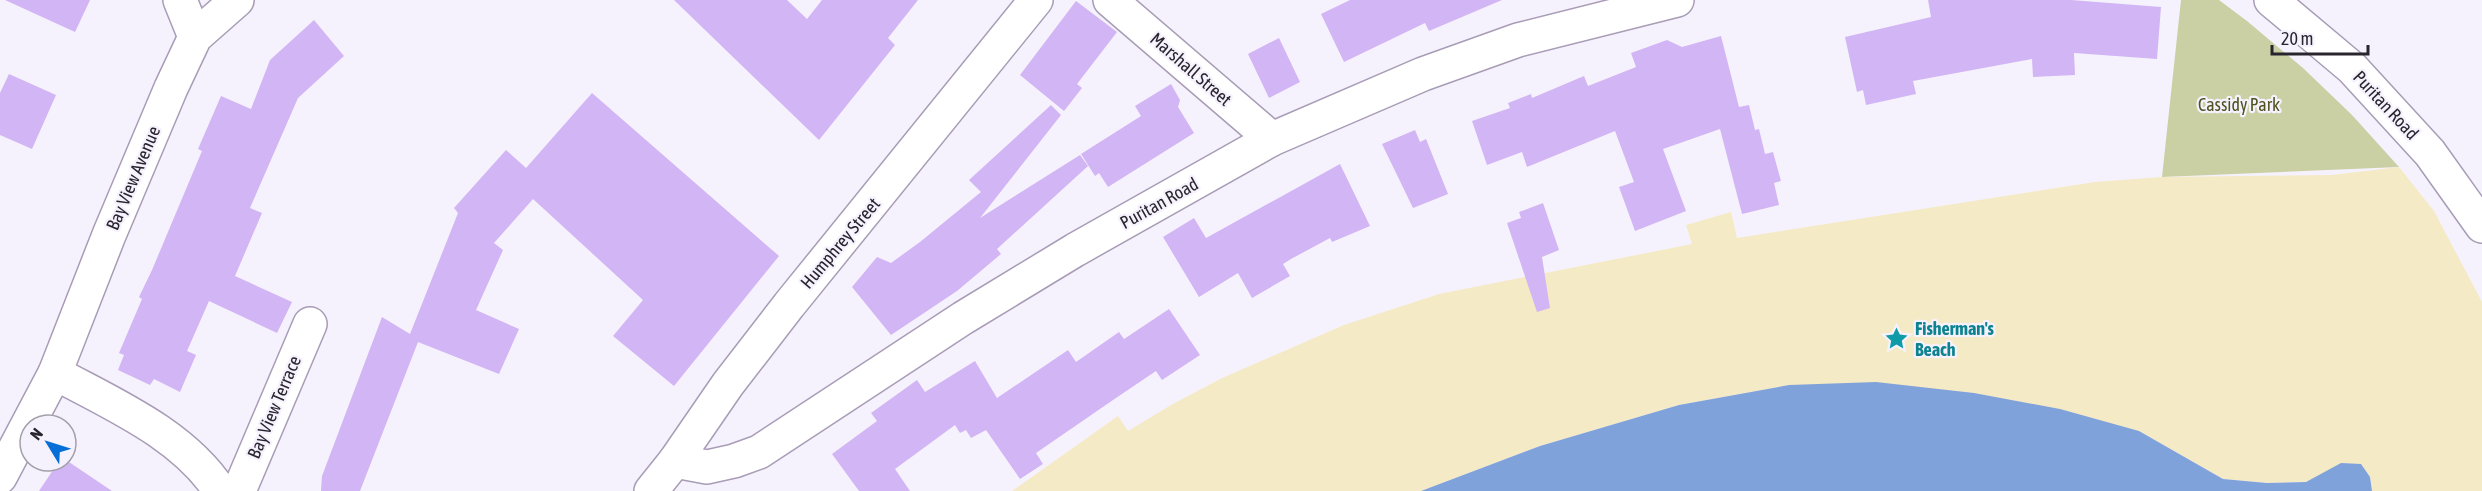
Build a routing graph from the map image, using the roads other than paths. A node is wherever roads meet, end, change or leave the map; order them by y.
1 (180, 0) edge
2 (237, 0) edge
3 (1110, 0) edge
4 (1677, 0) edge
5 (2271, 0) edge
6 (1026, 4) edge
7 (195, 37) junction
8 (1272, 139) junction
9 (2482, 226) edge
10 (310, 324) dead end
11 (55, 373) junction
12 (675, 461) junction
13 (0, 477) edge
14 (219, 491) edge
15 (239, 491) edge
16 (651, 491) edge

1 - 7 street
2 - 7 street, Bay View Avenue
3 - 8 street, Marshall Street
4 - 8 street, Puritan Road
5 - 9 street, Puritan Road
6 - 12 street, Humphrey Street
7 - 11 street, Bay View Avenue
8 - 12 street, Puritan Road
10 - 15 street, Bay View Terrace
11 - 13 street, Bay View Avenue
11 - 14 street
12 - 16 street, Humphrey Street

